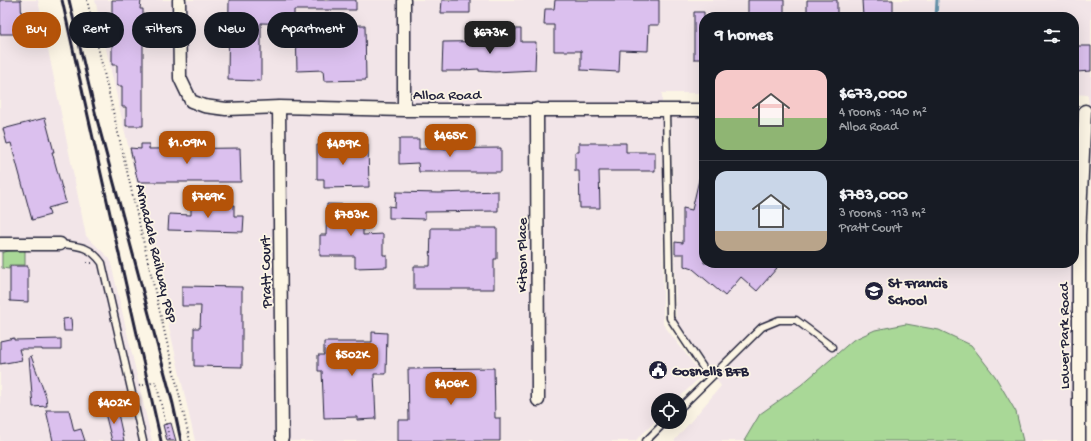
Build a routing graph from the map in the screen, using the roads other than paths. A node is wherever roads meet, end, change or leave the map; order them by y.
1 (179, 0) edge
2 (404, 0) edge
3 (279, 107) junction
4 (537, 109) junction
5 (404, 110) junction
6 (666, 110) junction
7 (699, 110) edge
8 (1083, 111) edge
9 (1079, 182) edge
10 (0, 244) edge
11 (60, 244) joint
12 (1076, 268) edge
13 (832, 347) dead end
14 (710, 378) junction
15 (538, 400) dead end
16 (687, 401) edge
17 (658, 429) edge
18 (282, 438) dead end
19 (143, 441) edge
20 (646, 441) edge
21 (1079, 441) edge

1 - 3 street, Alloa Road
2 - 5 street
3 - 5 street, Alloa Road
3 - 18 street, Pratt Court
4 - 5 street, Alloa Road
4 - 6 street, Alloa Road
4 - 15 street, Kitson Place
6 - 7 street, Alloa Road
6 - 14 lane
8 - 9 street, Lower Park Road
10 - 11 street
11 - 19 lane
12 - 21 street, Lower Park Road
13 - 14 lane
14 - 16 lane
17 - 20 lane

